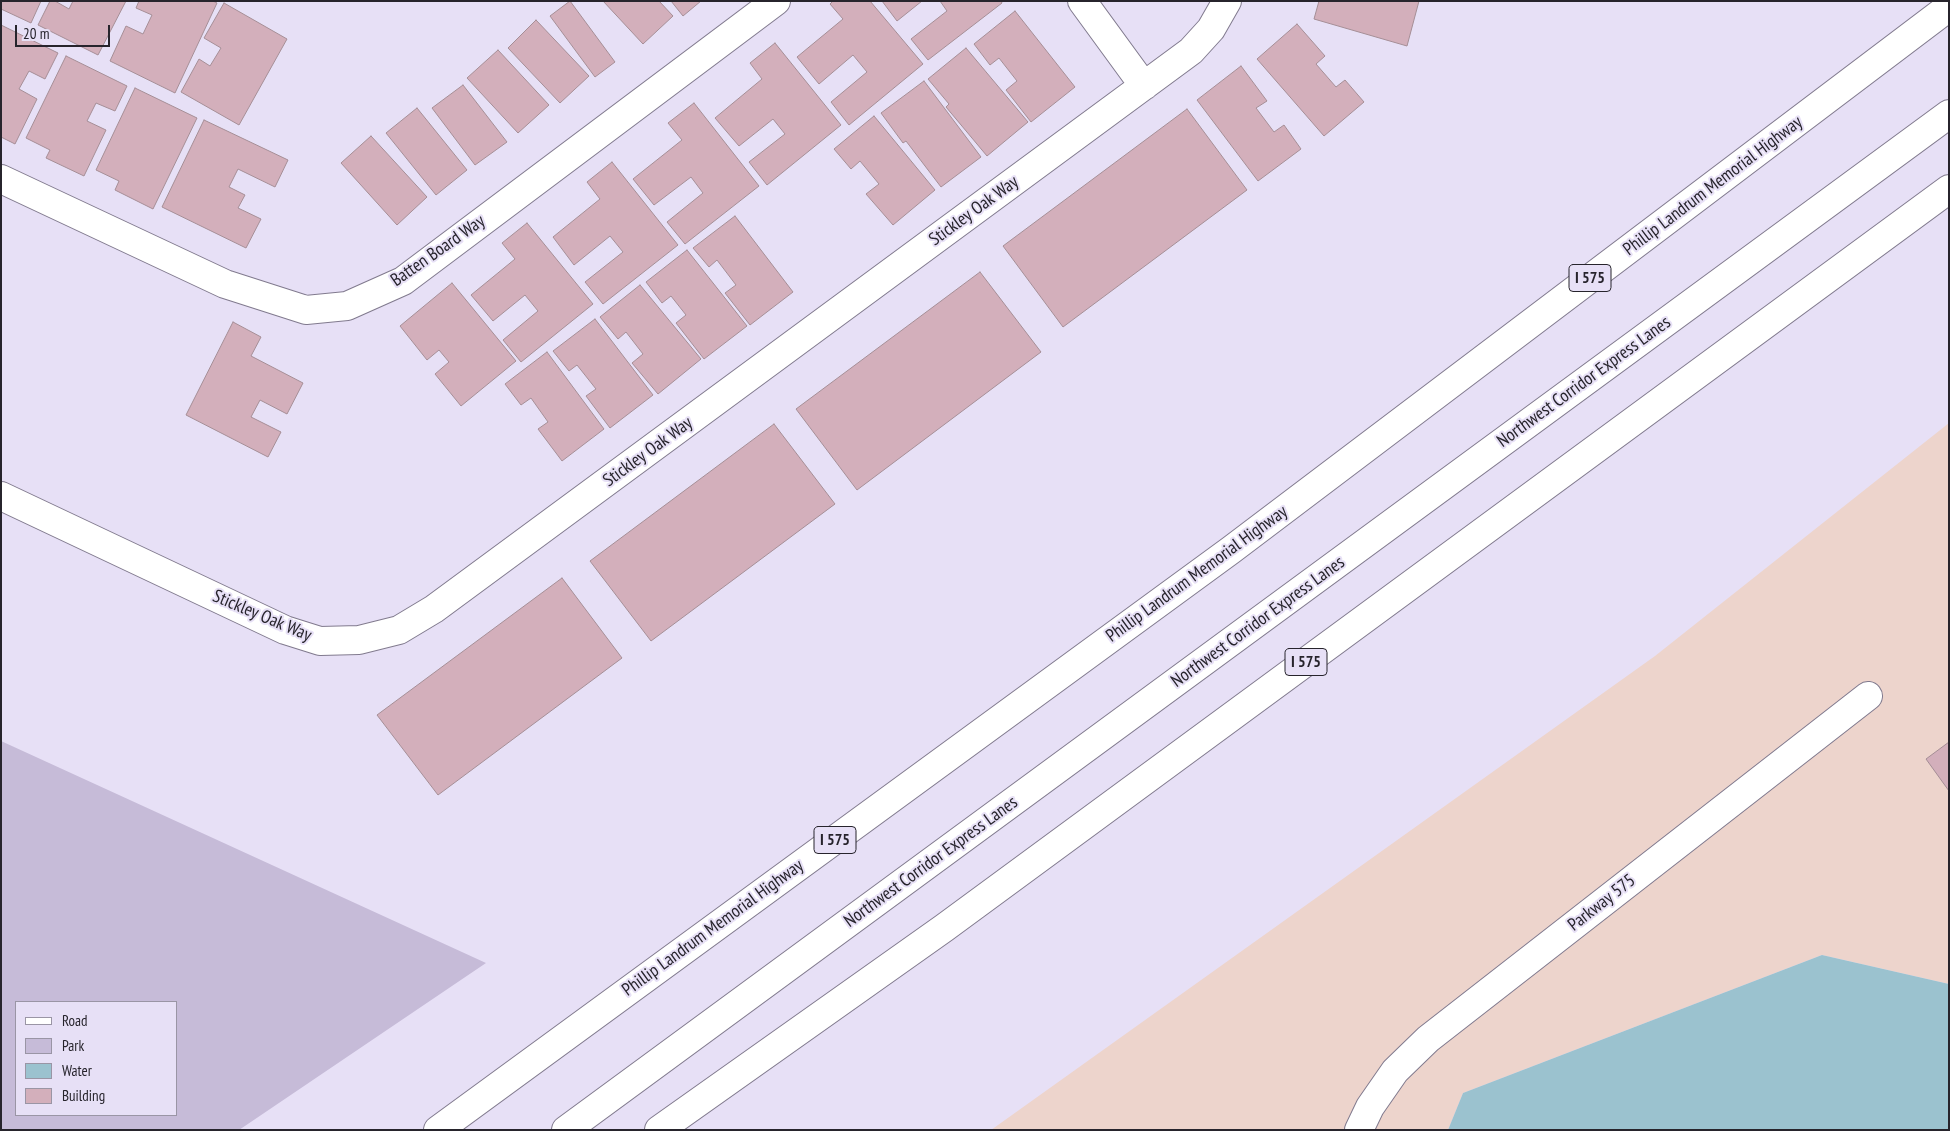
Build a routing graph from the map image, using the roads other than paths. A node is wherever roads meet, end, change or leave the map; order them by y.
1 (776, 1) edge
2 (1082, 1) edge
3 (1227, 1) edge
4 (1949, 7) edge
5 (1144, 86) junction
6 (1949, 114) edge
7 (1, 178) edge
8 (1949, 189) edge
9 (1, 496) edge
10 (1868, 696) dead end
11 (438, 1130) edge
12 (566, 1130) edge
13 (659, 1130) edge
14 (1359, 1130) edge

1 - 7 main road, Batten Board Way
2 - 5 main road
3 - 5 main road, Stickley Oak Way
4 - 11 main road, Phillip Landrum Memorial Highway / I 575
5 - 9 main road, Stickley Oak Way
6 - 12 main road, Northwest Corridor Express Lanes
8 - 13 main road, I 575
10 - 14 main road, Parkway 575

